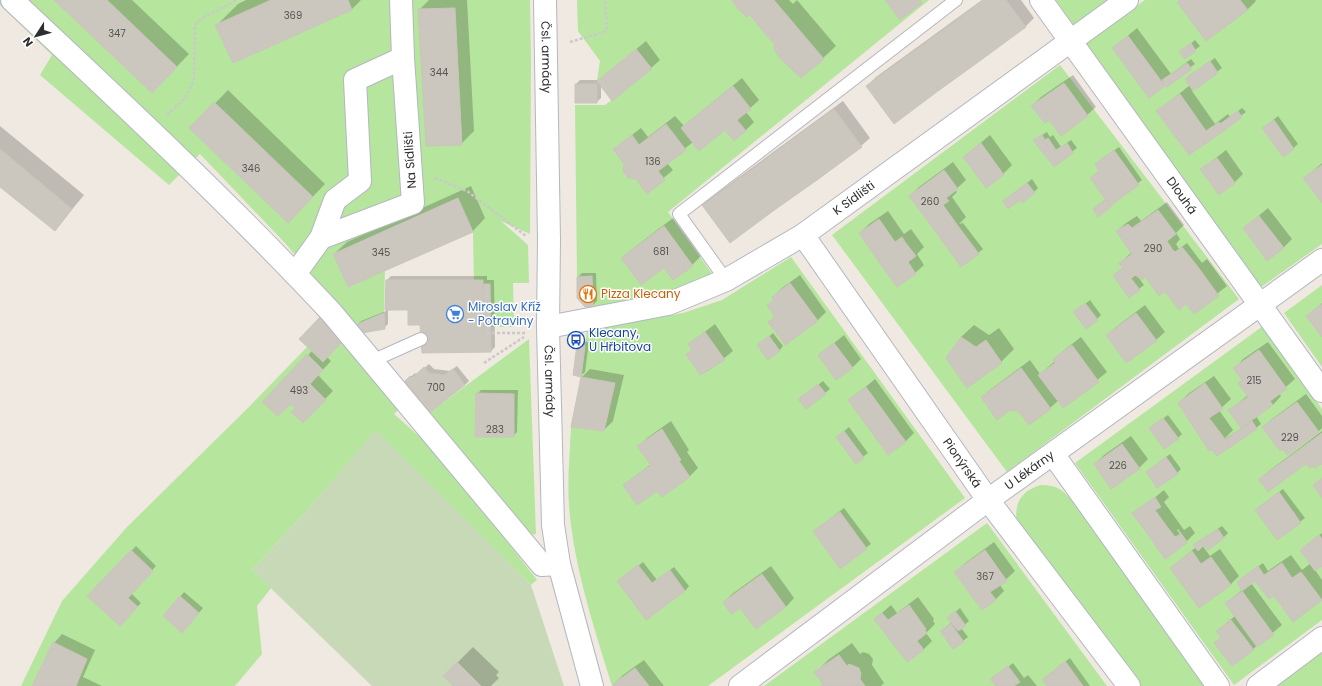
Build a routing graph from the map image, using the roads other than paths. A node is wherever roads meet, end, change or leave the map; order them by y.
1 (12, 0) edge
2 (401, 0) edge
3 (545, 0) edge
4 (956, 0) edge
5 (1041, 0) edge
6 (1127, 0) edge
7 (1071, 42) junction
8 (403, 58) junction
9 (803, 235) junction
10 (321, 238) junction
11 (1322, 260) edge
12 (295, 274) junction
13 (726, 280) junction
14 (1259, 305) junction
15 (548, 327) junction
16 (421, 339) dead end
17 (372, 361) junction
18 (1322, 391) edge
19 (1053, 454) junction
20 (988, 500) junction
21 (559, 564) junction
22 (1322, 638) edge
23 (592, 686) edge
24 (740, 686) edge
25 (1129, 686) edge
26 (1218, 686) edge
27 (1258, 686) edge

1 - 12 street
2 - 8 street, Na Sídlišti
3 - 15 street, Čsl. armády
4 - 13 lane
5 - 7 street, Dlouhá
6 - 7 street, K Sídlišti
7 - 9 street, K Sídlišti
7 - 14 street, Dlouhá
8 - 10 street
8 - 10 street, Na Sídlišti
9 - 13 street, K Sídlišti
9 - 20 street, Pionýrská
10 - 12 street
11 - 14 street, U Lékárny
12 - 17 street
13 - 15 street, K Sídlišti
14 - 18 street, Dlouhá
14 - 19 street, U Lékárny
15 - 21 street, Čsl. armády
16 - 17 lane
17 - 21 street
19 - 20 street, U Lékárny
19 - 26 street
20 - 24 street, U Lékárny
20 - 25 street, Pionýrská
21 - 23 street, Čsl. armády
22 - 27 street

